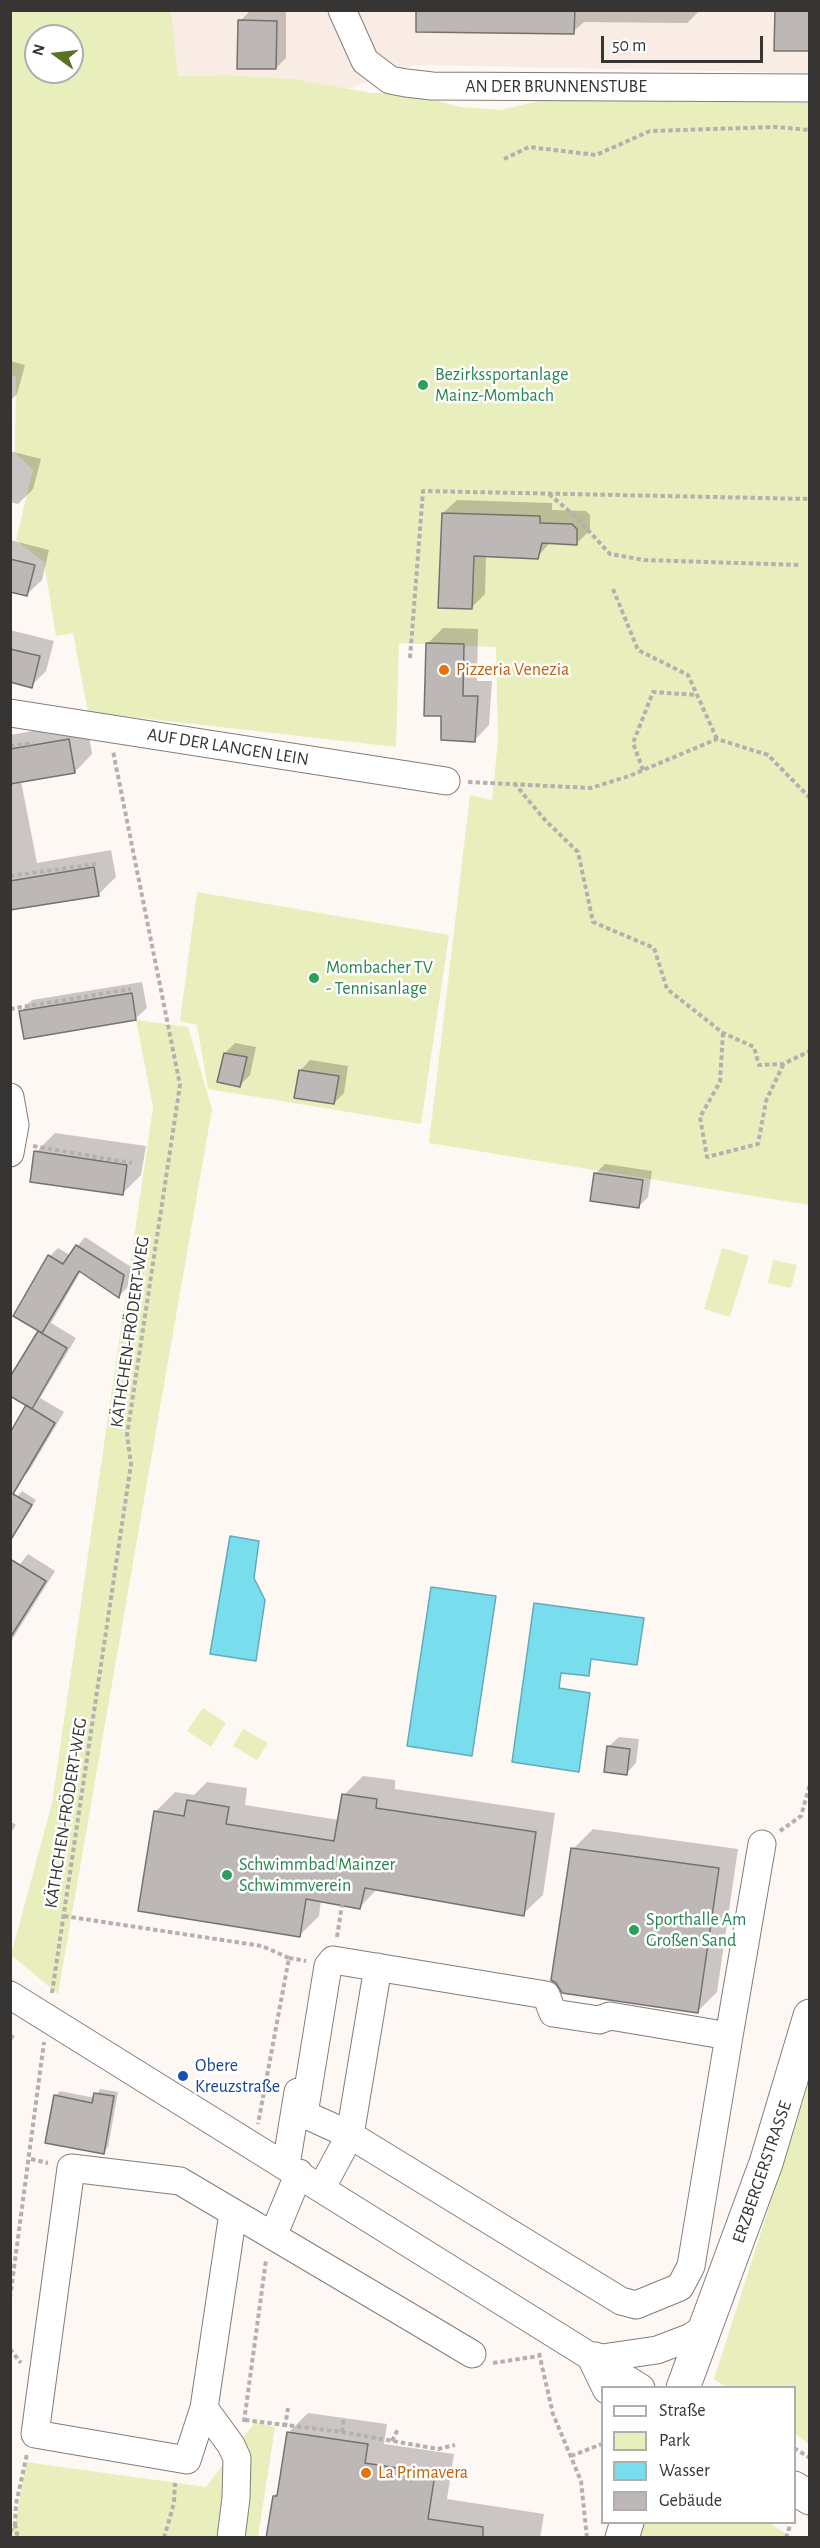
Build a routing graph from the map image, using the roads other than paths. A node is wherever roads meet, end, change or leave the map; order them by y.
1 (342, 10) edge
2 (810, 88) edge
3 (10, 713) edge
4 (446, 781) road end
5 (10, 1097) edge
6 (11, 1148) edge
7 (762, 1844) road end
8 (327, 1962) junction
9 (378, 1967) junction
10 (10, 1995) edge
11 (810, 2016) edge
12 (729, 2036) junction
13 (350, 2135) junction
14 (292, 2169) junction
15 (322, 2187) junction
16 (233, 2213) junction
17 (270, 2243) junction
18 (708, 2325) junction
19 (482, 2359) road end
20 (595, 2359) junction
21 (608, 2386) edge
22 (638, 2386) edge
23 (684, 2386) edge
24 (204, 2408) junction
25 (796, 2489) edge
26 (810, 2498) edge
27 (231, 2538) edge

1 - 2 street, AN DER BRUNNENSTUBE
3 - 4 street, AUF DER LANGEN LEIN
5 - 6 street
7 - 12 street
8 - 9 street
8 - 13 street
8 - 14 street
9 - 12 street
9 - 13 street
10 - 14 street
11 - 18 main road, ERZBERGERSTRASSE
12 - 13 street
13 - 15 street
14 - 15 street
14 - 17 street
15 - 20 street
16 - 17 street
16 - 24 street
16 - 24 street
17 - 19 street
18 - 20 street
18 - 23 main road, ERZBERGERSTRASSE
20 - 21 main road
20 - 22 street
24 - 27 street
25 - 26 main road

